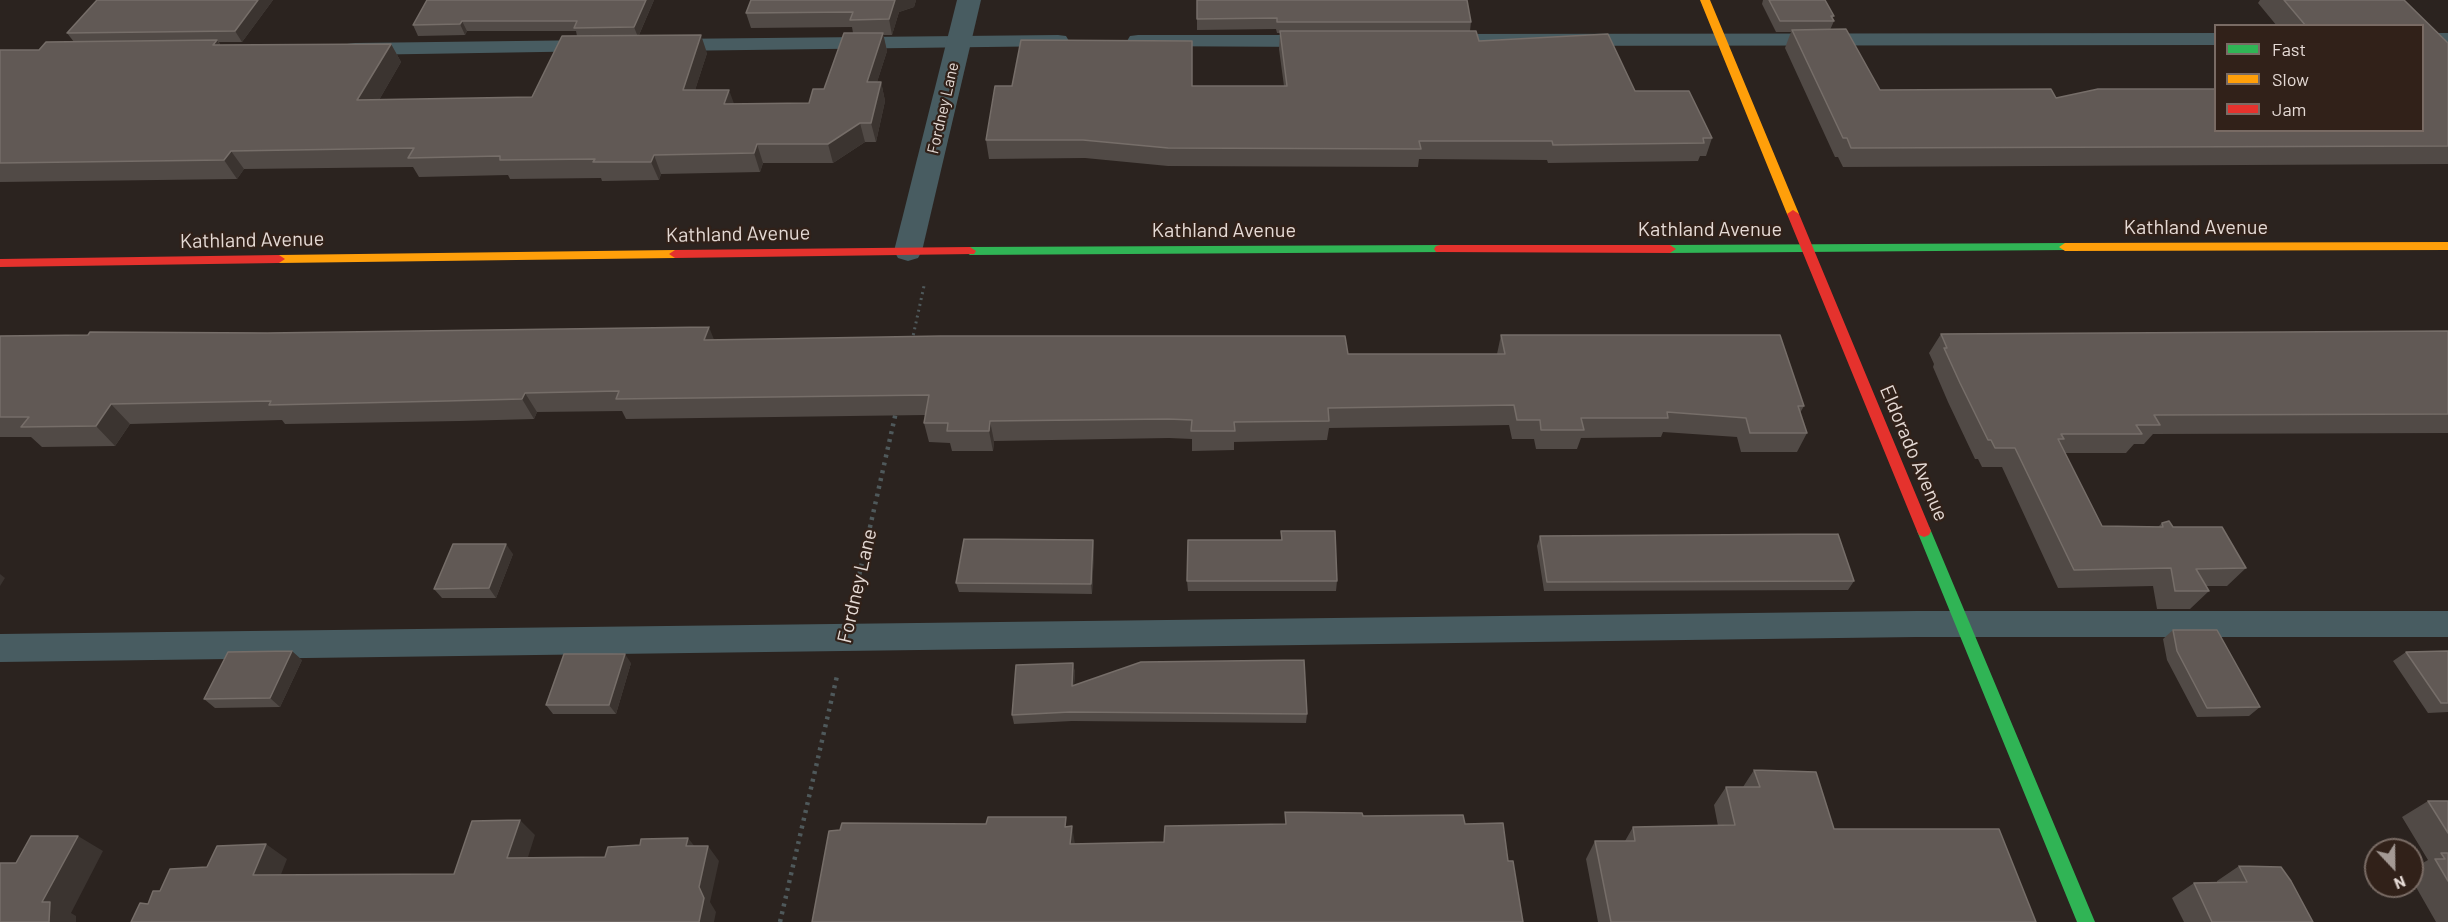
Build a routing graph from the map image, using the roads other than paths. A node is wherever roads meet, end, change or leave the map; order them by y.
1 (969, 0) edge
2 (1705, 0) edge
3 (1721, 39) junction
4 (2214, 39) edge
5 (2424, 39) edge
6 (2448, 39) edge
7 (1336, 40) edge
8 (1420, 40) edge
9 (1075, 41) edge
10 (1122, 41) edge
11 (958, 42) junction
12 (647, 45) edge
13 (611, 46) edge
14 (336, 49) edge
15 (2448, 246) edge
16 (1808, 248) junction
17 (920, 251) junction
18 (0, 263) edge
19 (1963, 623) junction
20 (2448, 624) edge
21 (0, 648) edge
22 (2086, 922) edge

1 - 11 street, Fordney Lane
2 - 3 street, Eldorado Avenue
3 - 4 lane
3 - 8 lane
3 - 16 street, Eldorado Avenue
5 - 6 lane
7 - 10 lane
9 - 11 lane
11 - 12 lane
11 - 17 street, Fordney Lane
13 - 14 lane
15 - 16 street, Kathland Avenue
16 - 17 street, Kathland Avenue
16 - 19 street, Eldorado Avenue
17 - 18 street, Kathland Avenue
19 - 20 lane
19 - 21 lane
19 - 22 street, Eldorado Avenue

